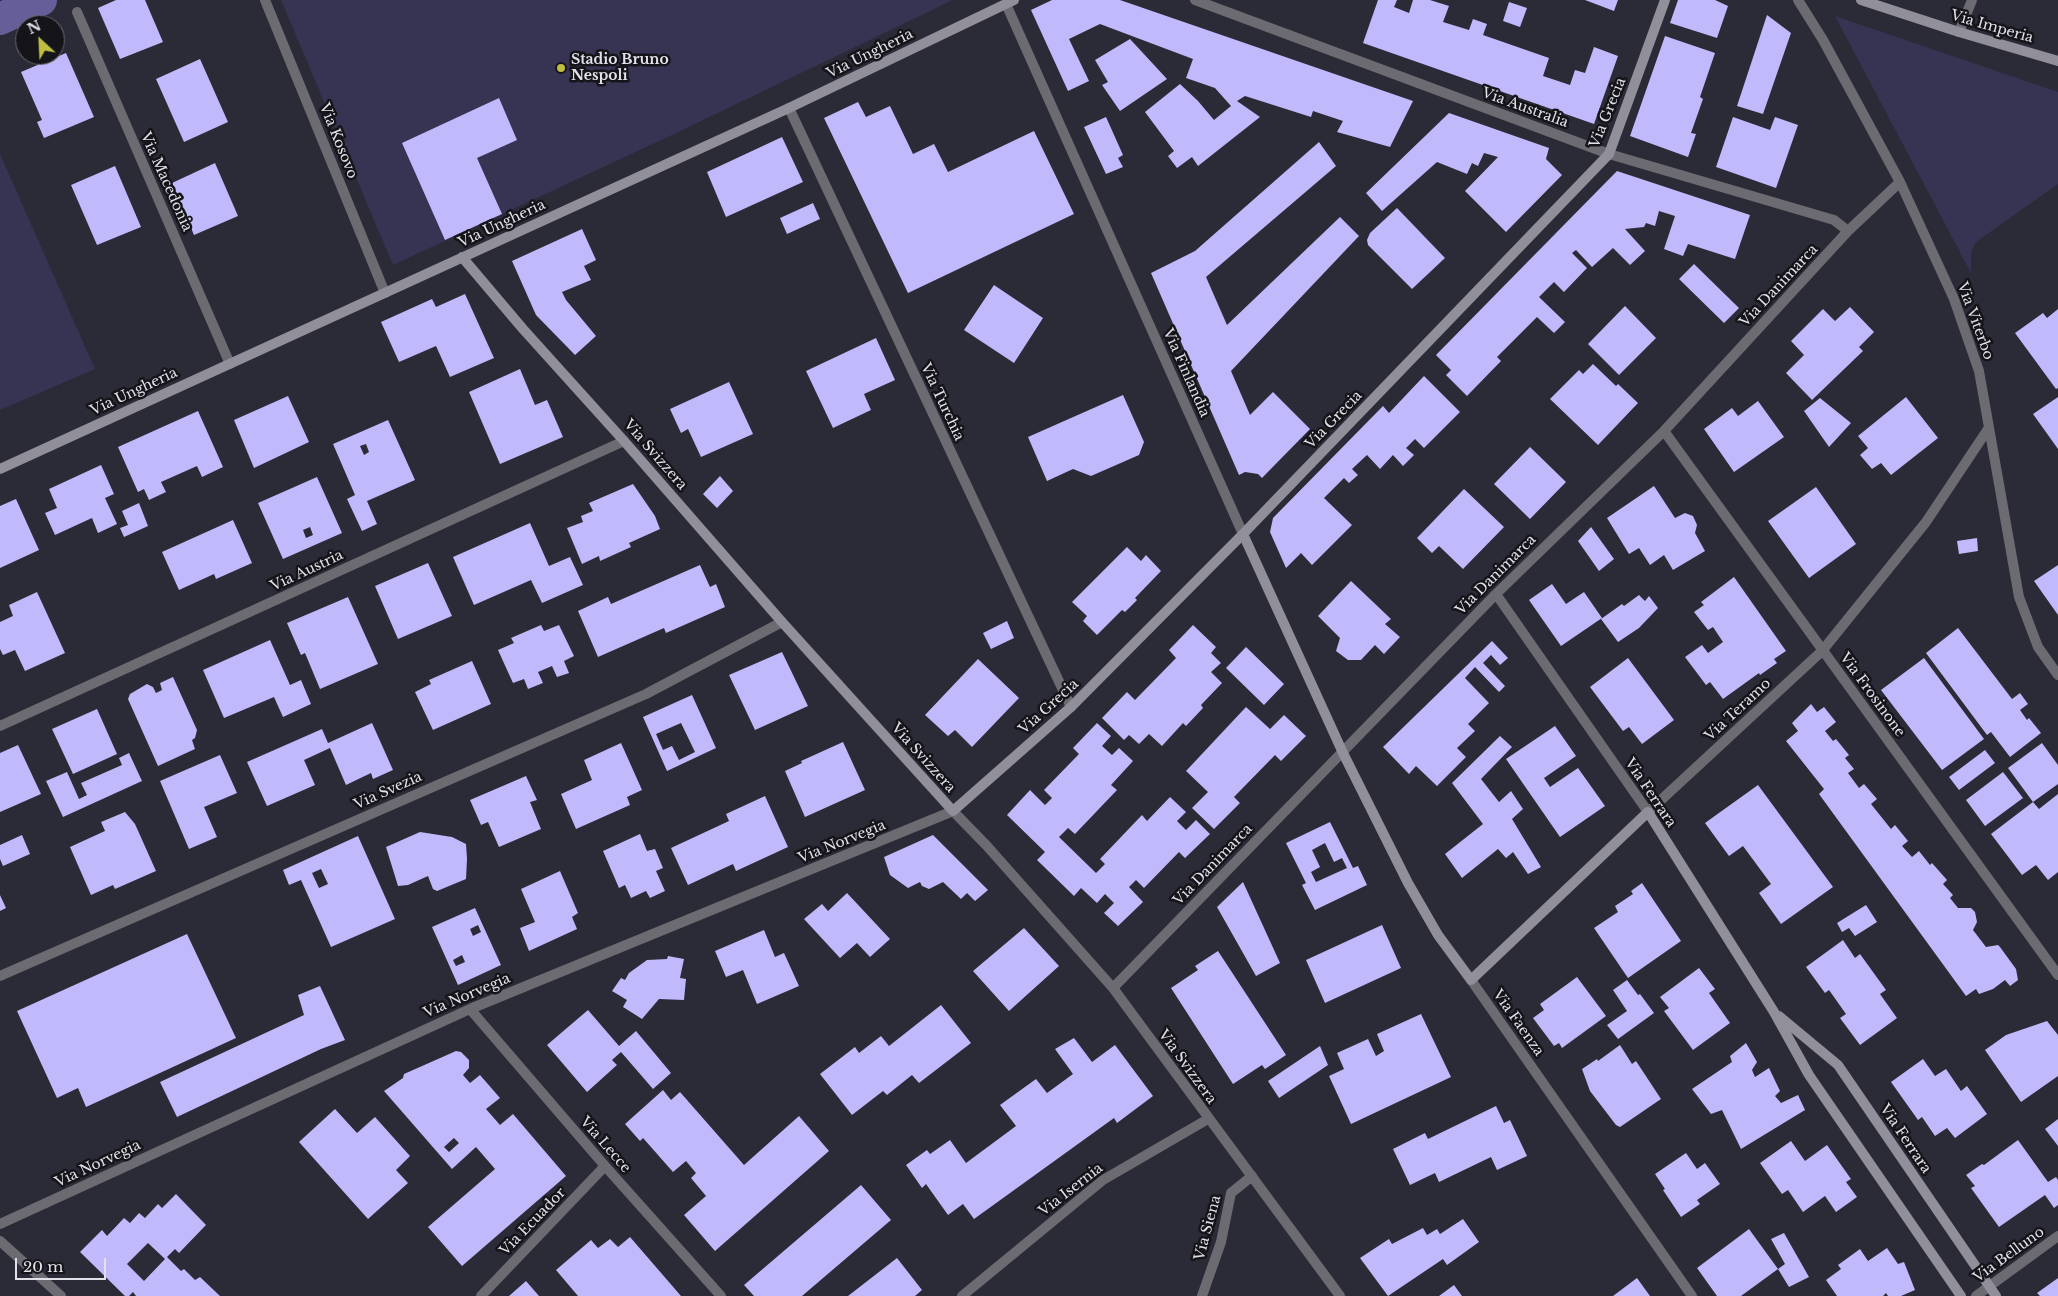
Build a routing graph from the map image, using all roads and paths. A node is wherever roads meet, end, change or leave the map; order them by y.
1 (266, 0) edge
2 (1195, 0) edge
3 (1666, 0) edge
4 (1798, 0) edge
5 (1861, 0) edge
6 (1972, 0) edge
7 (1010, 2) edge
8 (77, 12) dead end
9 (1959, 32) junction
10 (2058, 61) edge
11 (789, 108) junction
12 (1609, 154) junction
13 (1900, 182) junction
14 (1848, 231) junction
15 (462, 258) junction
16 (385, 292) junction
17 (230, 364) junction
18 (1988, 429) junction
19 (1664, 431) junction
20 (624, 441) junction
21 (0, 468) edge
22 (1243, 534) junction
23 (1496, 594) junction
24 (782, 622) junction
25 (1822, 651) junction
26 (2058, 675) edge
27 (1071, 707) junction
28 (0, 726) edge
29 (1343, 753) junction
30 (952, 811) junction
31 (1648, 812) junction
32 (2054, 961) edge
33 (2058, 974) edge
34 (0, 976) edge
35 (1471, 980) junction
36 (1113, 988) junction
37 (470, 1009) junction
38 (1774, 1012) junction
39 (1208, 1119) junction
40 (605, 1166) junction
41 (1252, 1176) junction
42 (0, 1224) edge
43 (2058, 1236) edge
44 (0, 1241) edge
45 (1989, 1285) junction
46 (61, 1296) edge
47 (481, 1296) edge
48 (721, 1296) edge
49 (962, 1296) edge
50 (1202, 1296) edge
51 (1340, 1296) edge
52 (1692, 1296) edge
53 (1961, 1296) edge
54 (1976, 1296) edge
55 (1996, 1296) edge

1 - 16 street, Via Kosovo
2 - 12 street, Via Australia
3 - 12 street, Via Grecia
4 - 13 street, Via Viterbo
5 - 9 street, Via Imperia
6 - 9 street
7 - 11 street, Via Ungheria
7 - 22 street, Via Finlandia
8 - 17 street, Via Macedonia
9 - 10 street, Via Imperia
11 - 15 street, Via Ungheria
11 - 27 street, Via Turchia
12 - 14 street, Via Australia
12 - 22 street, Via Grecia
13 - 14 street, Via Danimarca
13 - 18 street, Via Viterbo
14 - 19 street, Via Danimarca
15 - 16 street, Via Ungheria
15 - 20 street, Via Svizzera
16 - 17 street, Via Ungheria
17 - 21 street, Via Ungheria
18 - 25 street, Via Teramo
18 - 26 street, Via Viterbo
19 - 23 street, Via Danimarca
19 - 25 street, Via Frosinone
20 - 24 street, Via Svizzera
20 - 28 street, Via Austria
22 - 27 street, Via Grecia
22 - 29 street, Via Finlandia
23 - 29 street, Via Danimarca
23 - 31 street, Via Ferrara
24 - 30 street, Via Svizzera
24 - 34 street, Via Svezia
25 - 31 street, Via Teramo
25 - 32 street, Via Frosinone
27 - 30 street, Via Grecia
29 - 35 street, Via Faenza
29 - 36 street, Via Danimarca
30 - 36 street, Via Svizzera
30 - 37 street, Via Norvegia
31 - 35 street, Via Teramo
31 - 38 street, Via Ferrara
32 - 33 street, Via Frosinone
35 - 52 street, Via Faenza
36 - 39 street, Via Svizzera
37 - 40 street, Via Lecce
37 - 42 street, Via Norvegia
38 - 45 street, Via Ferrara
38 - 53 street, Via Ferrara
39 - 41 street, Via Svizzera
39 - 49 street, Via Isernia
40 - 47 street, Via Ecuador
40 - 48 street, Via Lecce
41 - 50 street, Via Siena
41 - 51 street, Via Svizzera
43 - 45 street, Via Belluno
44 - 46 street
45 - 54 street, Via Belluno
45 - 55 street, Via Ferrara

